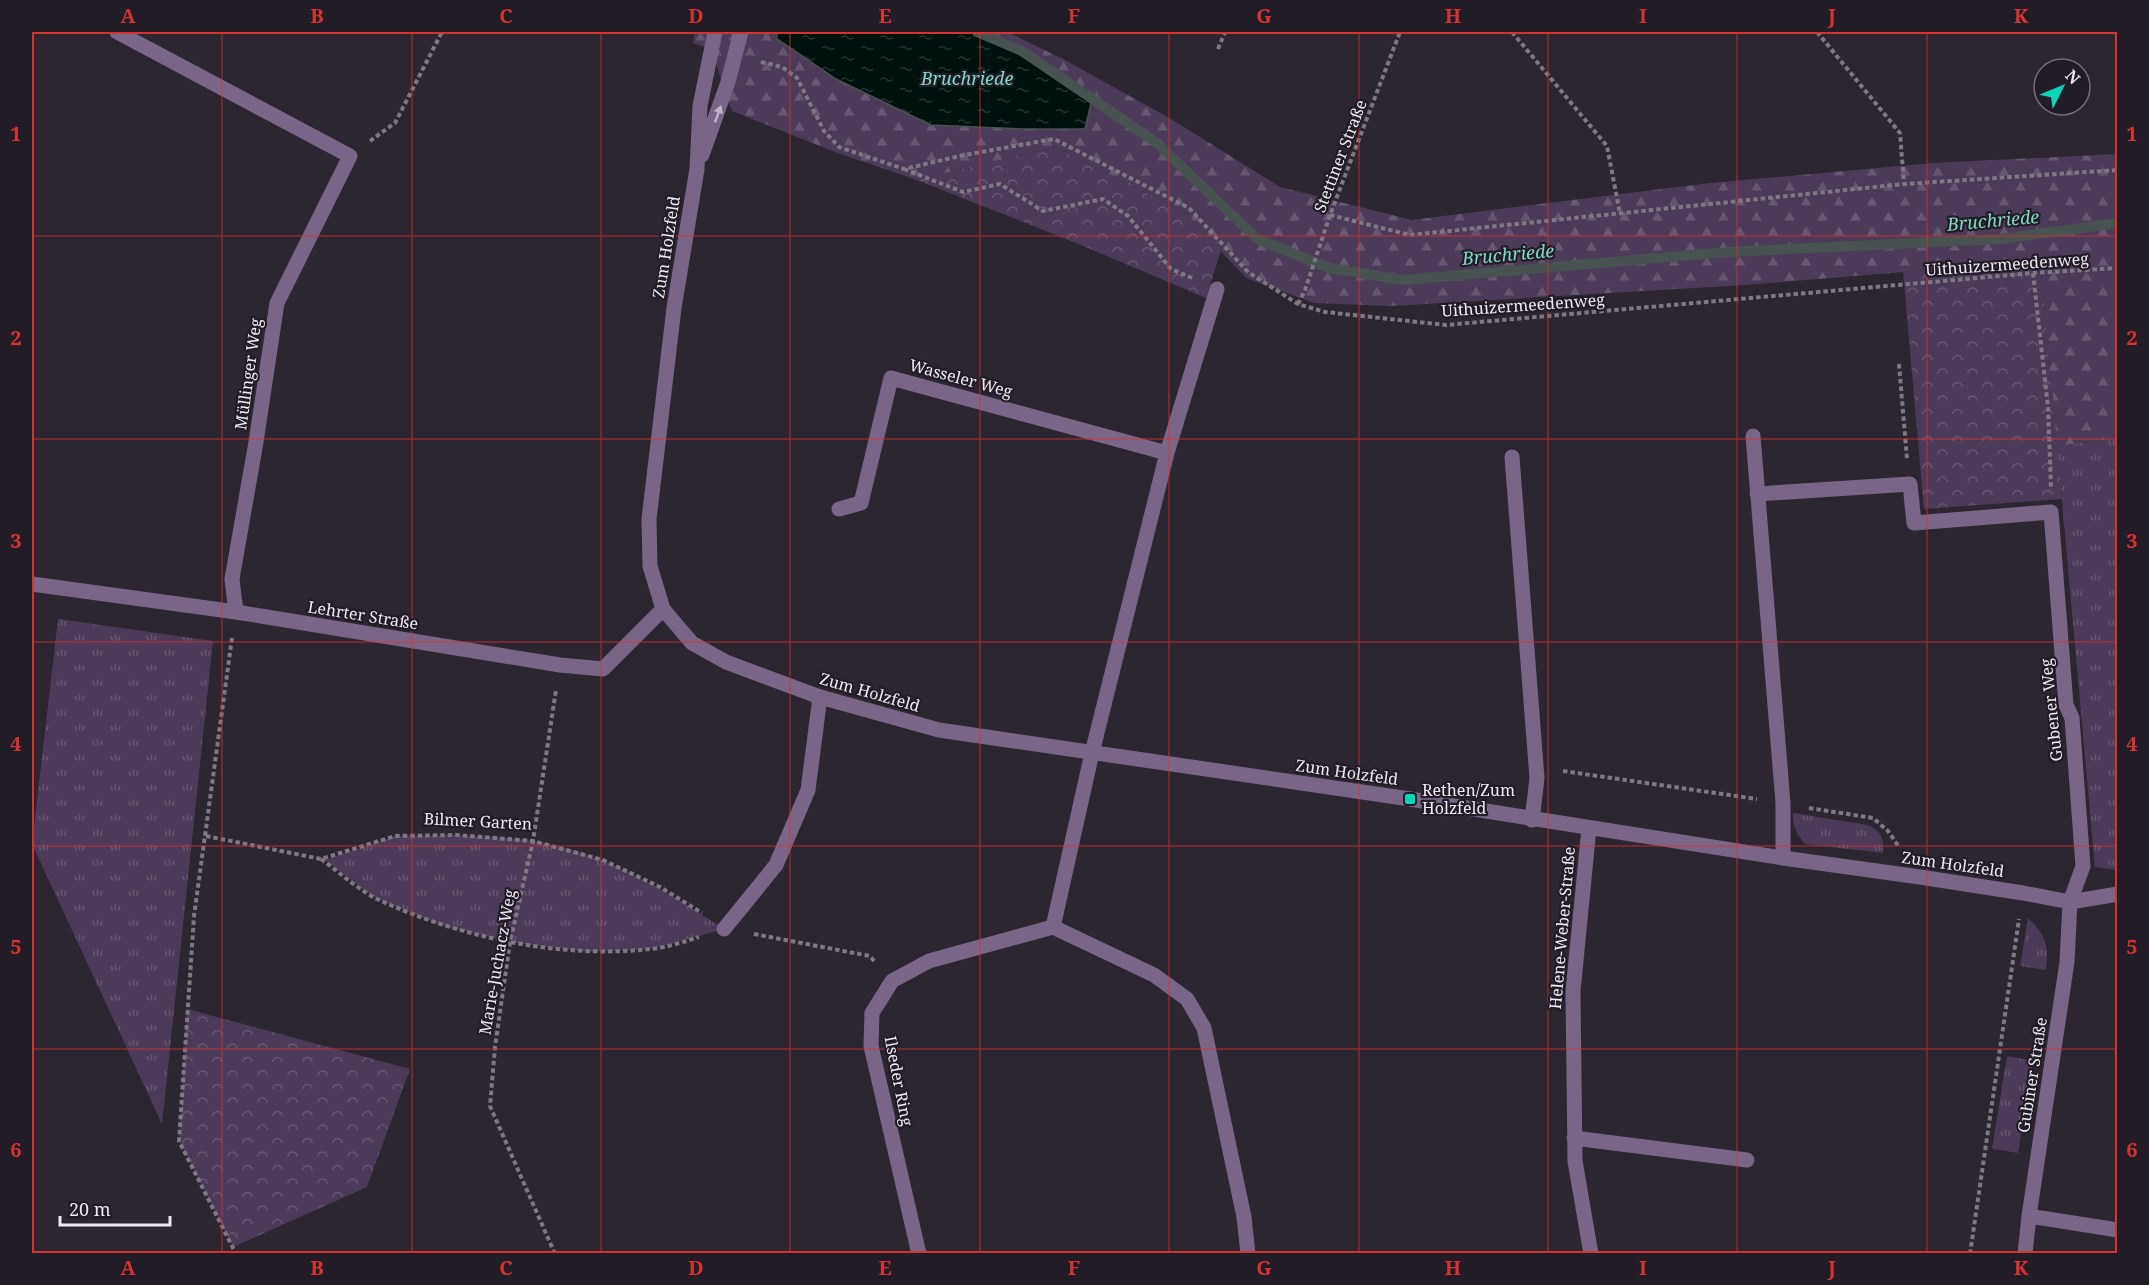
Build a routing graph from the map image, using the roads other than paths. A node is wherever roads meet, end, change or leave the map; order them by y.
1 (117, 32) edge
2 (715, 32) edge
3 (741, 32) edge
4 (697, 169) junction
5 (1217, 289) road end
6 (1753, 436) dead end
7 (1167, 453) junction
8 (1512, 458) dead end
9 (1757, 495) junction
10 (839, 509) dead end
11 (32, 584) edge
12 (663, 609) junction
13 (236, 612) junction
14 (820, 697) junction
15 (1092, 753) junction
16 (1532, 820) junction
17 (1589, 828) junction
18 (1783, 858) junction
19 (2118, 894) edge
20 (2070, 902) junction
21 (1053, 927) junction
22 (724, 929) road end
23 (1574, 1138) junction
24 (1747, 1160) dead end
25 (2029, 1216) junction
26 (2118, 1230) edge
27 (919, 1254) edge
28 (1248, 1254) edge
29 (1591, 1254) edge
30 (2025, 1254) edge

1 - 13 street, Müllinger Weg
2 - 4 street, Zum Holzfeld
4 -> 3 street, Zum Holzfeld
4 - 12 street, Zum Holzfeld
5 - 7 street
6 - 9 street
7 - 10 street, Wasseler Weg
7 - 15 street
8 - 16 street
9 - 18 street
9 - 20 street, Gubener Weg
11 - 13 street, Lehrter Straße
12 - 13 street, Lehrter Straße
12 - 14 street, Zum Holzfeld
14 - 15 street, Zum Holzfeld
14 - 22 street
15 - 16 street, Zum Holzfeld
15 - 21 street
16 - 17 street, Zum Holzfeld
17 - 18 street, Zum Holzfeld
17 - 23 street, Helene-Weber-Straße
18 - 20 street, Zum Holzfeld
19 - 20 street, Zum Holzfeld
20 - 25 street, Gubiner Straße
21 - 27 street, Ilseder Ring
21 - 28 street
23 - 24 street
23 - 29 street, Helene-Weber-Straße
25 - 26 street
25 - 30 street, Gubiner Straße

